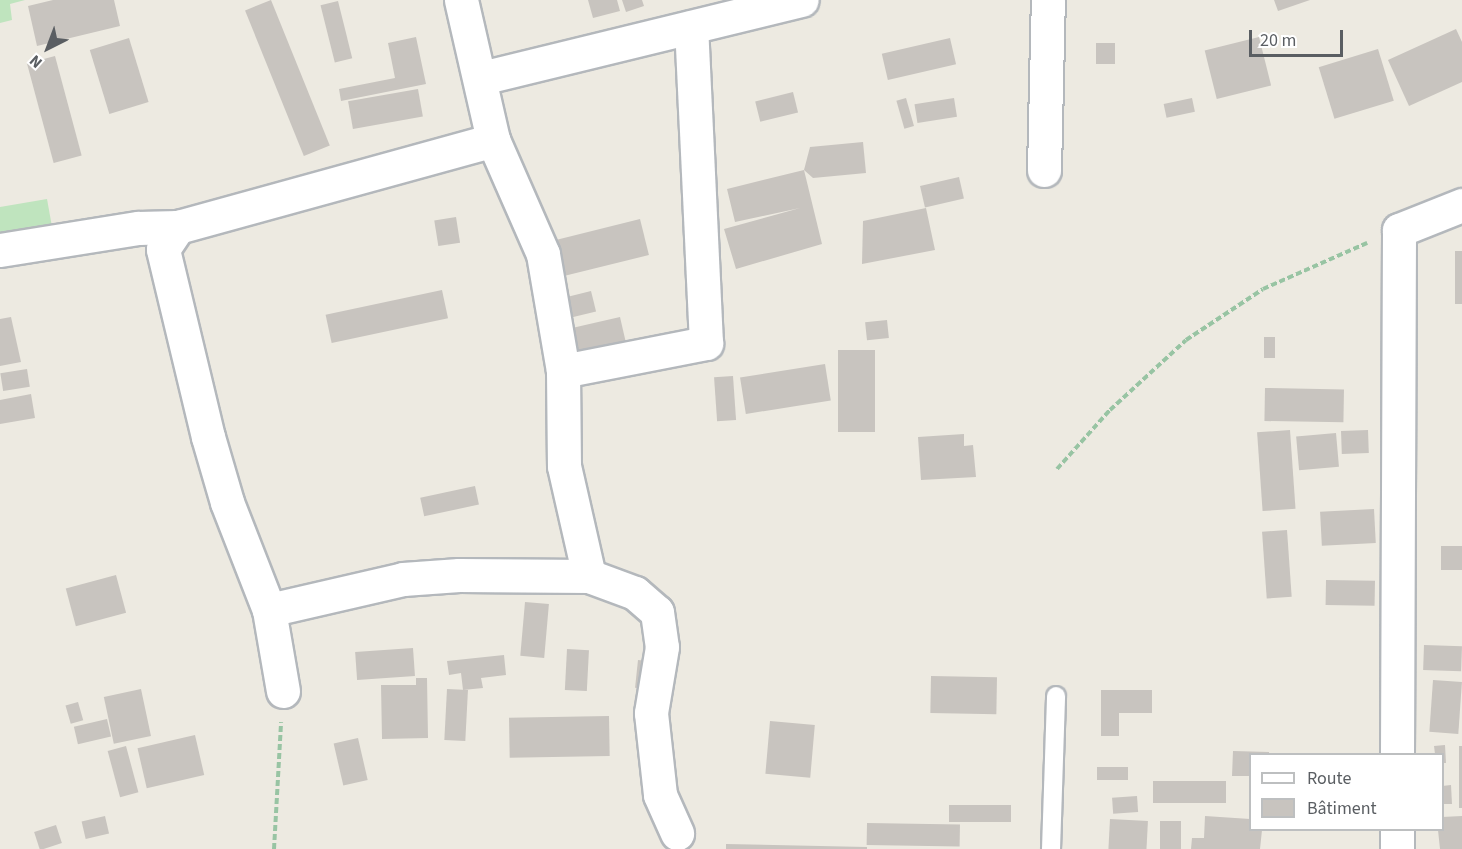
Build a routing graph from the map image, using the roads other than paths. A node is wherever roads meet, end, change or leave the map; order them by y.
1 (461, 0) edge
2 (802, 0) edge
3 (1048, 0) edge
4 (691, 27) junction
5 (481, 78) junction
6 (493, 140) junction
7 (1044, 170) dead end
8 (1462, 205) edge
9 (178, 227) junction
10 (0, 250) edge
11 (563, 370) junction
12 (589, 576) junction
13 (269, 610) junction
14 (283, 691) road end
15 (1056, 696) dead end
16 (1397, 753) edge
17 (1397, 831) edge
18 (677, 833) dead end
19 (1051, 849) edge
20 (1397, 849) edge

1 - 5 street
2 - 4 street
3 - 7 street
4 - 5 street
4 - 11 street
5 - 6 street
6 - 9 street
6 - 11 street
8 - 16 street
9 - 10 street
9 - 13 street
11 - 12 street
12 - 13 street
12 - 18 street
13 - 14 street
15 - 19 lane
17 - 20 street

